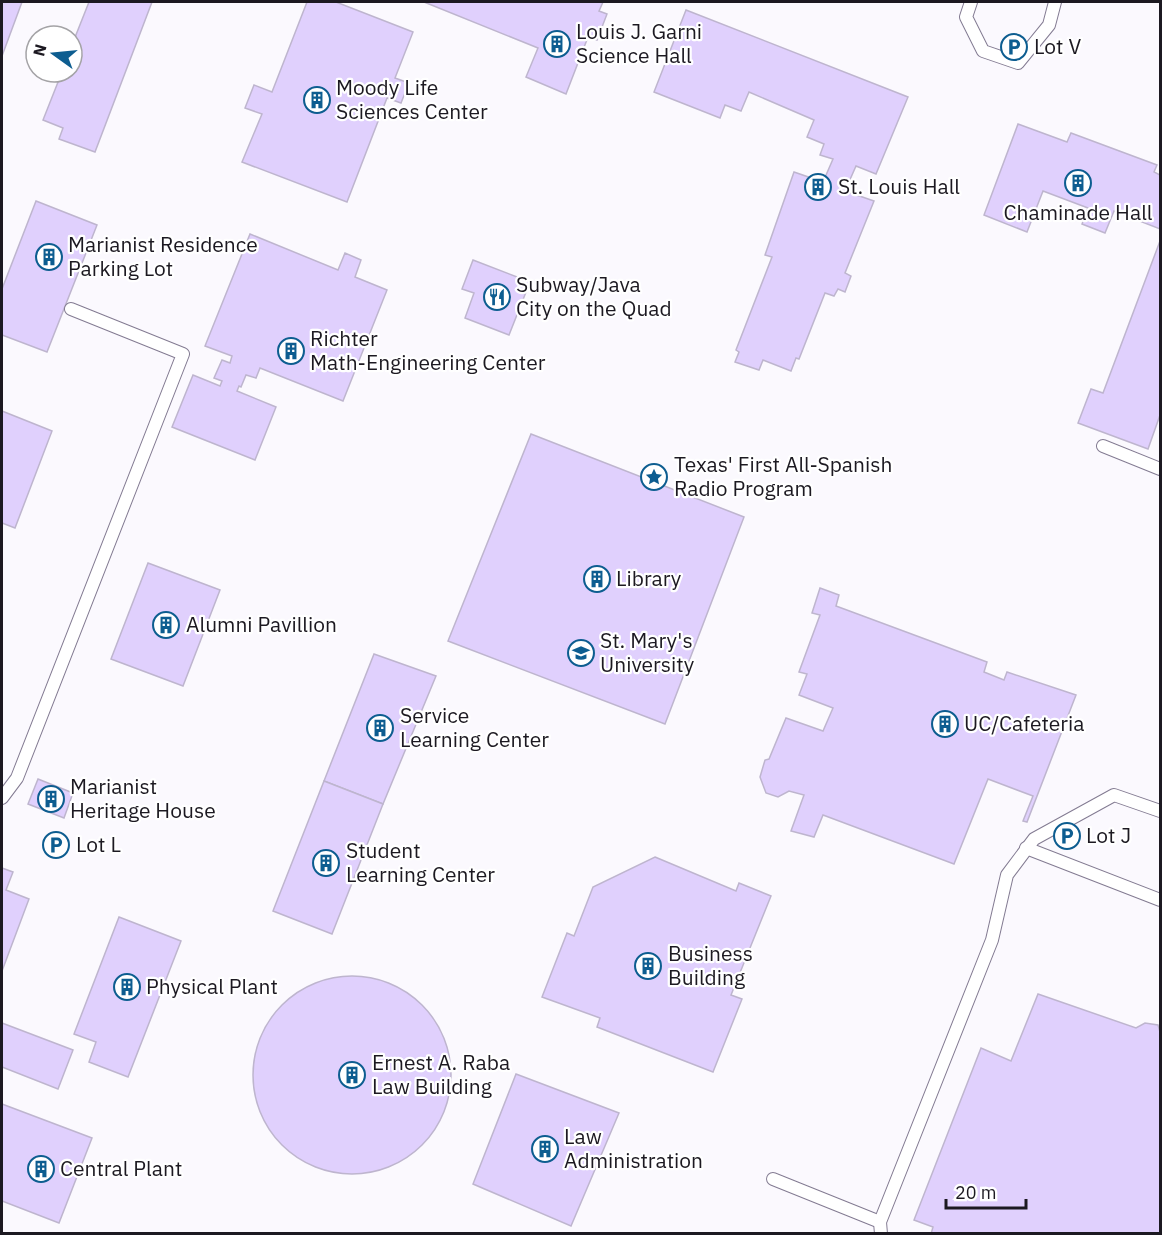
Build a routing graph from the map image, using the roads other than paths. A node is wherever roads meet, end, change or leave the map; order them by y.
1 (971, 2) edge
2 (1055, 2) edge
3 (71, 309) dead end
4 (1103, 446) dead end
5 (1161, 469) edge
6 (2, 798) edge
7 (1161, 811) edge
8 (1026, 848) junction
9 (1161, 900) edge
10 (773, 1179) dead end
11 (881, 1228) edge

1 - 2 lane
3 - 6 lane
4 - 5 lane
7 - 8 lane
8 - 9 lane
8 - 11 lane
10 - 11 lane

